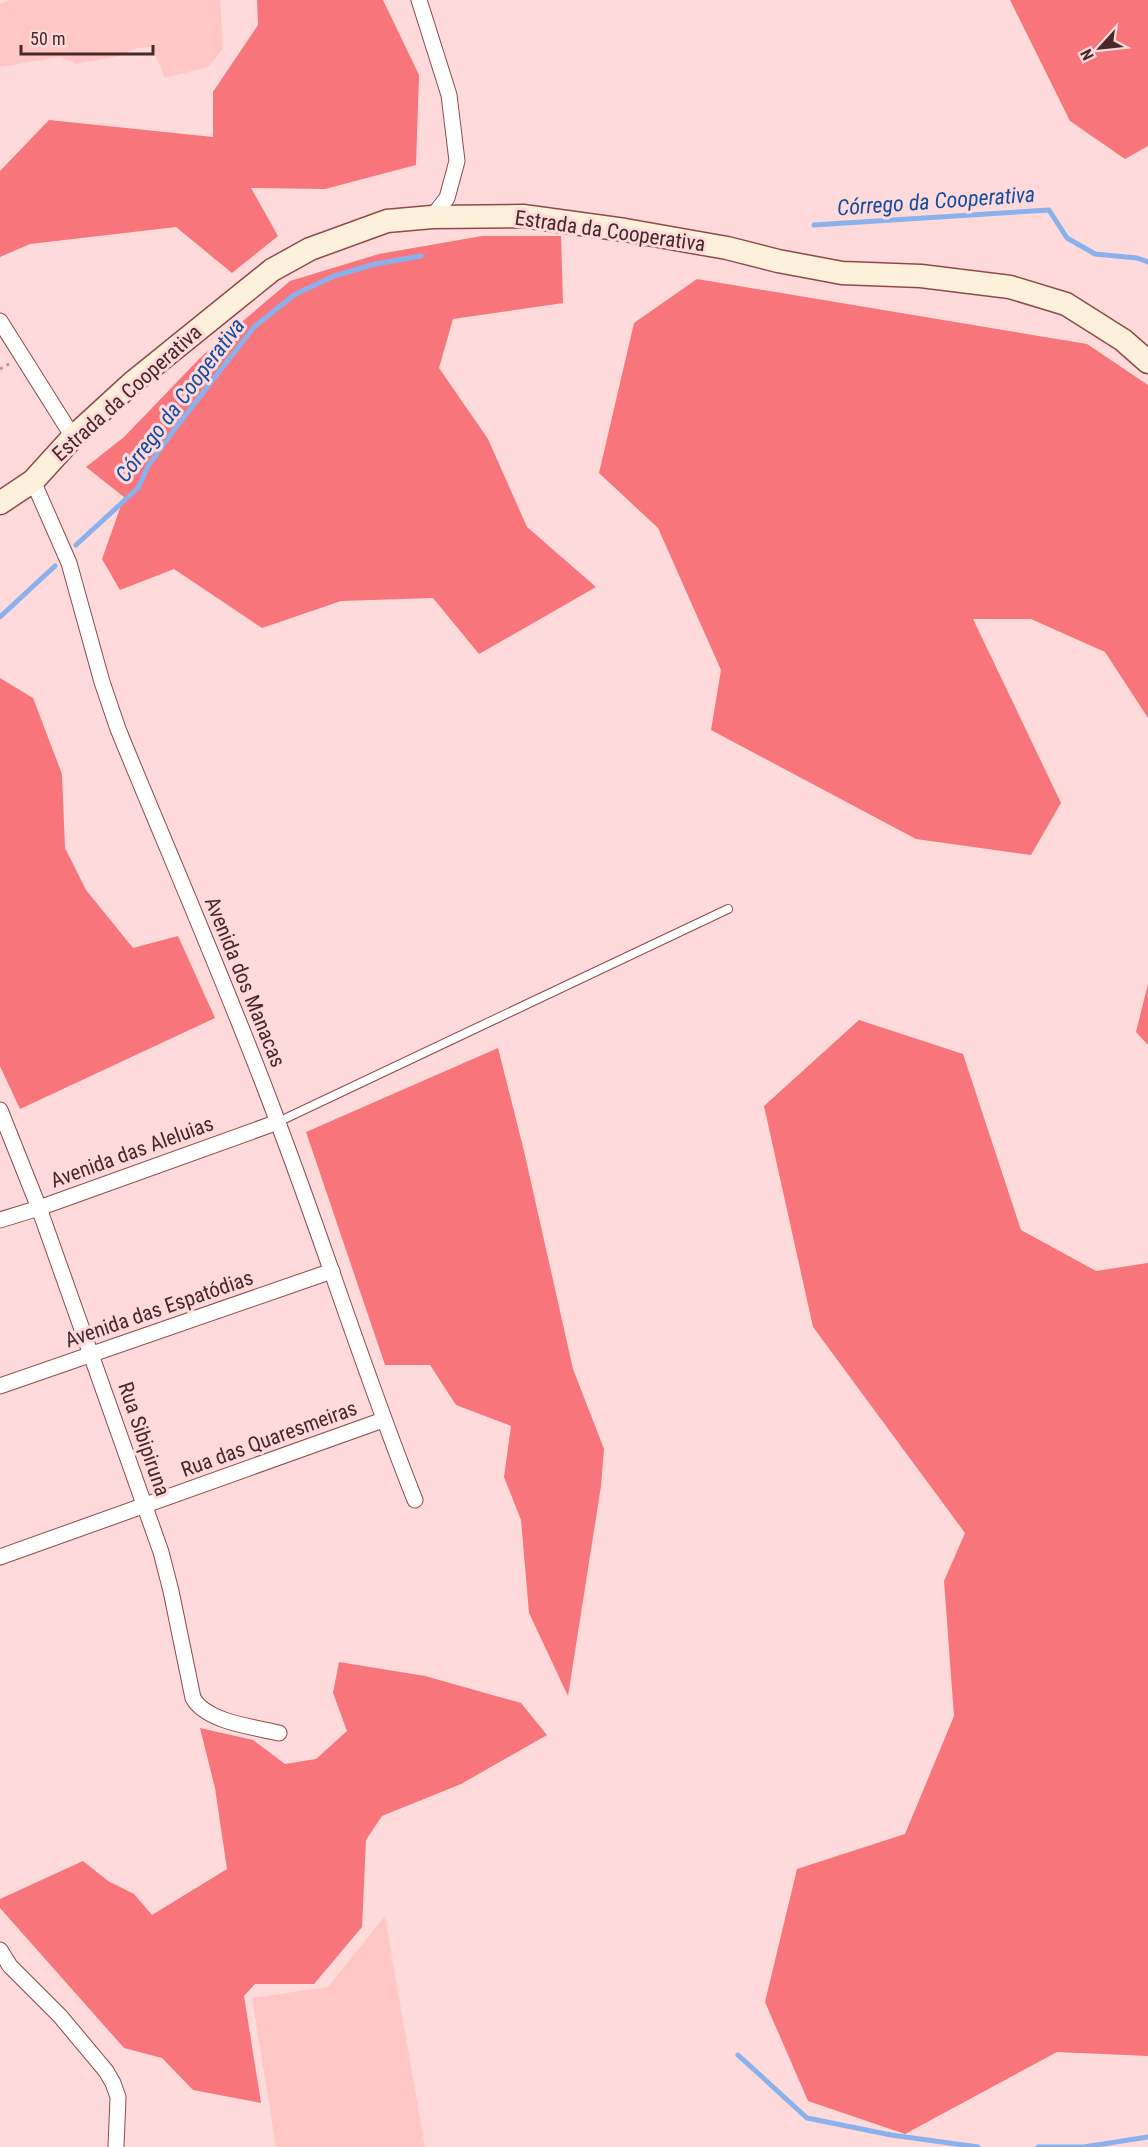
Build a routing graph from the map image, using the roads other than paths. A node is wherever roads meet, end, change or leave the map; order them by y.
1 (419, 0) edge
2 (432, 218) junction
3 (0, 321) edge
4 (1148, 362) edge
5 (73, 437) junction
6 (33, 481) junction
7 (0, 502) edge
8 (728, 909) dead end
9 (0, 1110) edge
10 (278, 1122) junction
11 (39, 1208) junction
12 (0, 1221) edge
13 (332, 1271) junction
14 (91, 1354) junction
15 (0, 1386) edge
16 (383, 1420) junction
17 (415, 1500) dead end
18 (145, 1506) junction
19 (0, 1557) edge
20 (279, 1733) dead end
21 (0, 1950) edge
22 (5, 1967) edge
23 (116, 2147) edge

1 - 2 street
2 - 4 main road, Estrada da Cooperativa
2 - 5 main road, Estrada da Cooperativa
3 - 5 street
5 - 6 main road, Estrada da Cooperativa
6 - 7 main road, Estrada da Cooperativa
6 - 10 street, Avenida dos Manacas
8 - 10 lane
9 - 11 street, Rua Sibipiruna
10 - 11 street, Avenida das Aleluias
10 - 13 street, Avenida dos Manacas
11 - 12 street, Avenida das Aleluias
11 - 14 street, Rua Sibipiruna
13 - 14 street, Avenida das Espatódias
13 - 16 street, Avenida dos Manacas
14 - 15 street, Avenida das Espatódias
14 - 18 street, Rua Sibipiruna
16 - 17 street, Avenida dos Manacas
16 - 18 street, Rua das Quaresmeiras
18 - 19 street, Rua das Quaresmeiras
18 - 20 street, Rua Sibipiruna
21 - 22 street
22 - 23 street

